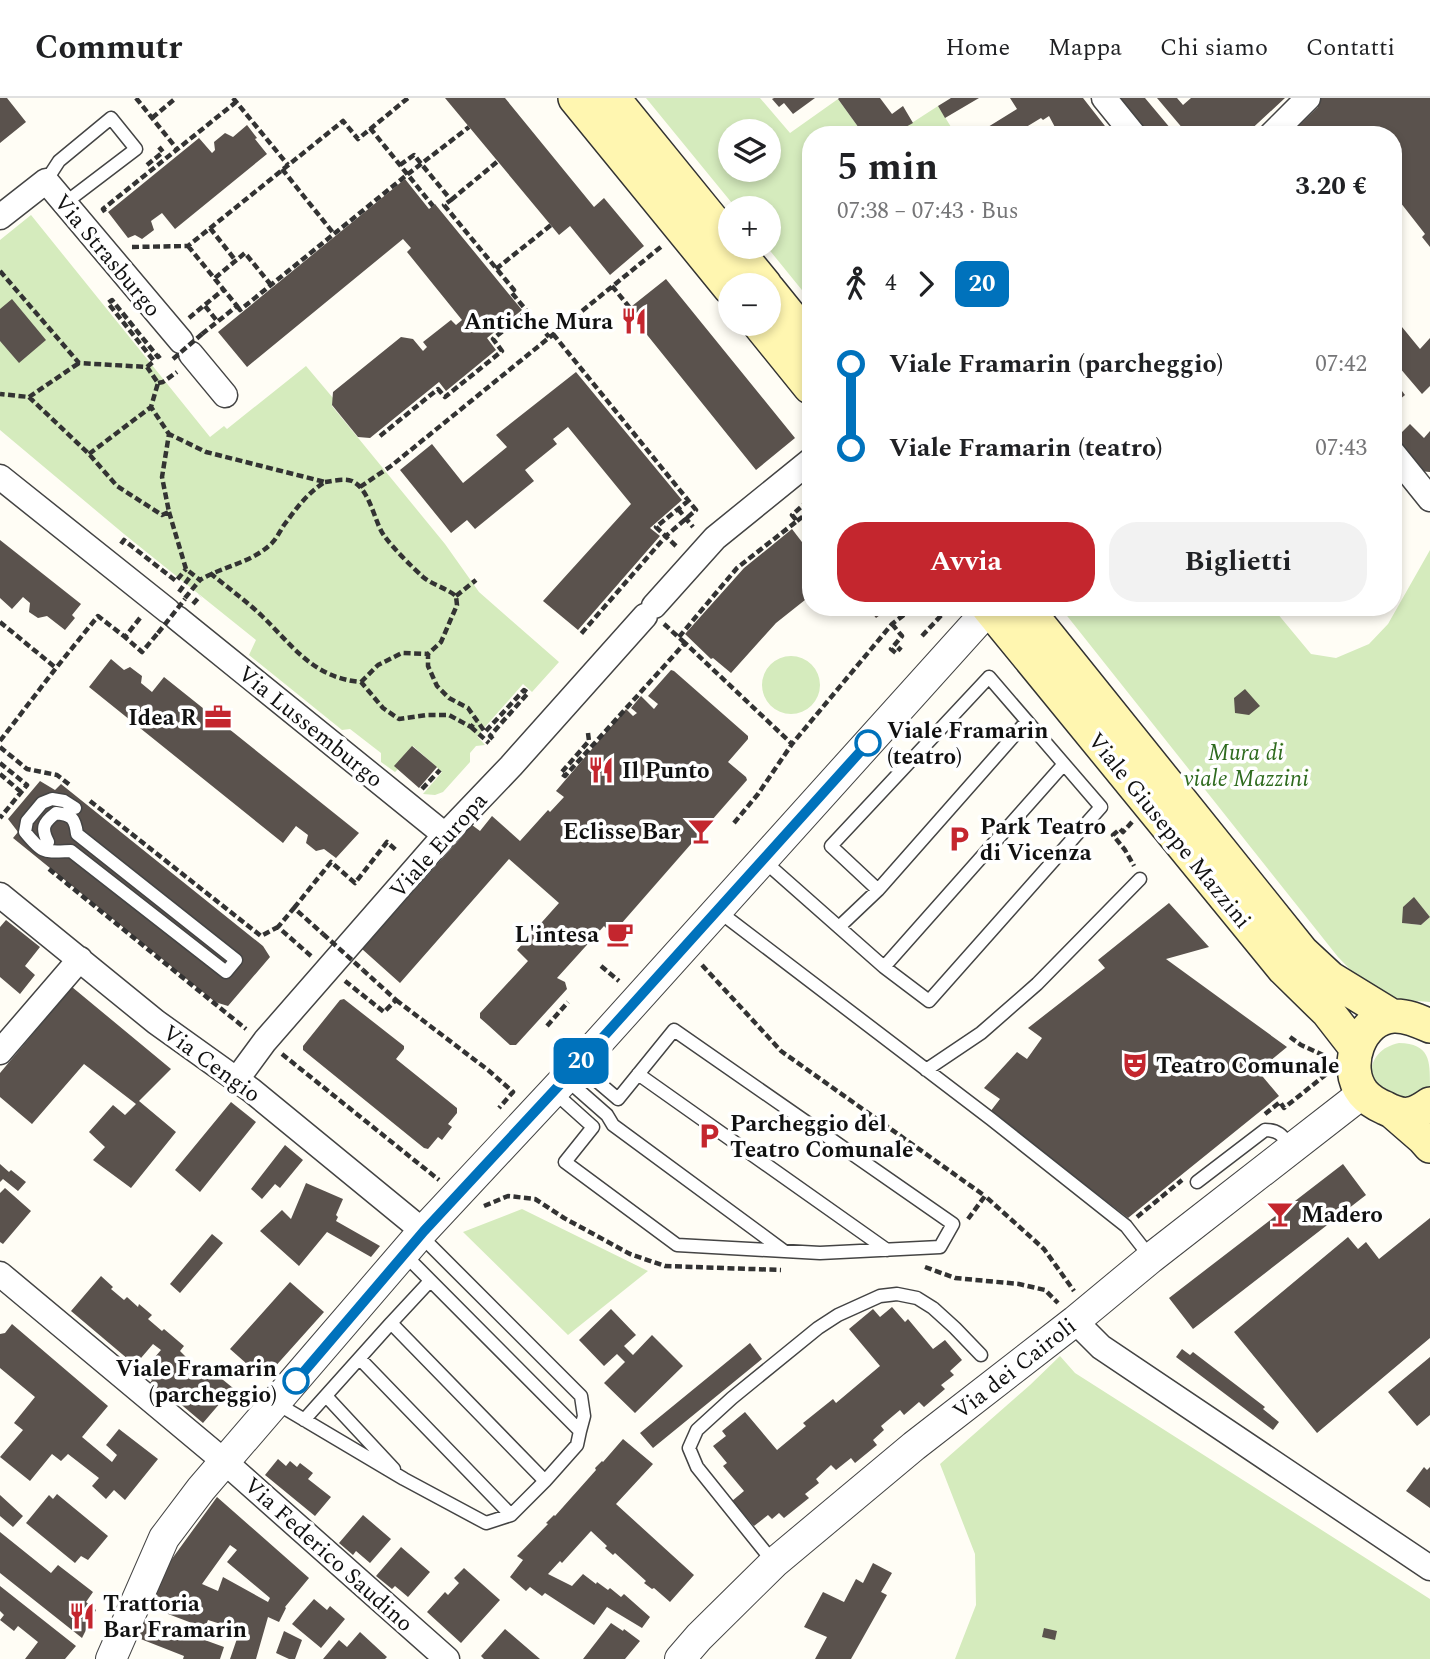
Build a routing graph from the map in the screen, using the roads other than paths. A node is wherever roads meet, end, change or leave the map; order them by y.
1 (575, 98) edge
2 (613, 98) edge
3 (1104, 98) edge
4 (1308, 98) edge
5 (1127, 126) edge
6 (1280, 126) edge
7 (46, 181) junction
8 (65, 203) junction
9 (0, 217) edge
10 (718, 227) edge
11 (744, 259) edge
12 (718, 273) edge
13 (755, 273) edge
14 (781, 305) edge
15 (802, 331) edge
16 (769, 336) edge
17 (802, 377) edge
18 (225, 395) dead end
19 (1402, 464) edge
20 (802, 467) edge
21 (0, 477) edge
22 (1430, 499) edge
23 (983, 616) edge
24 (997, 616) edge
25 (1032, 616) edge
26 (1027, 721) junction
27 (1064, 764) junction
28 (75, 808) dead end
29 (445, 835) junction
30 (48, 842) dead end
31 (762, 860) junction
32 (1140, 879) dead end
33 (878, 890) junction
34 (0, 895) edge
35 (717, 910) junction
36 (839, 927) junction
37 (80, 959) junction
38 (884, 967) junction
39 (1392, 1016) junction
40 (1430, 1026) edge
41 (1356, 1048) junction
42 (0, 1052) edge
43 (926, 1070) junction
44 (638, 1074) junction
45 (566, 1078) junction
46 (237, 1079) junction
47 (1363, 1093) junction
48 (1430, 1104) edge
49 (1393, 1112) junction
50 (1430, 1146) edge
51 (1292, 1148) junction
52 (1197, 1182) dead end
53 (416, 1240) junction
54 (887, 1250) junction
55 (784, 1251) junction
56 (1151, 1258) junction
57 (0, 1274) edge
58 (430, 1281) junction
59 (1077, 1309) junction
60 (391, 1323) junction
61 (981, 1355) dead end
62 (360, 1359) junction
63 (326, 1395) junction
64 (276, 1404) junction
65 (304, 1420) junction
66 (580, 1431) junction
67 (225, 1462) junction
68 (404, 1479) junction
69 (545, 1481) junction
70 (511, 1515) junction
71 (774, 1563) junction
72 (1430, 1569) edge
73 (436, 1655) edge
74 (111, 1659) edge
75 (680, 1659) edge

1 - 12 main road
2 - 10 main road
3 - 5 street
4 - 6 street
7 - 8 street, Via Strasburgo
7 - 8 lane
7 - 9 street, Via Strasburgo
8 - 18 street, Via Strasburgo
11 - 13 main road
14 - 15 main road
16 - 17 main road
19 - 22 street
20 - 29 street, Viale Europa
21 - 29 street, Via Lussemburgo
23 - 31 street
24 - 41 main road, Viale Giuseppe Mazzini
25 - 39 main road, Viale Giuseppe Mazzini
26 - 27 lane
26 - 33 lane
26 - 33 lane
27 - 38 lane
27 - 38 lane
28 - 30 lane
29 - 46 street, Viale Europa
31 - 35 street
31 - 36 lane
32 - 43 lane
33 - 36 lane
34 - 37 street, Via Cengio
35 - 43 lane
35 - 45 street
36 - 38 lane
37 - 42 street
37 - 46 street, Via Cengio
39 - 40 main road, Viale Giuseppe Mazzini
39 - 41 main road
41 - 47 main road
43 - 56 lane
44 - 45 lane
44 - 54 lane
44 - 54 lane
45 - 53 street
45 - 55 lane
45 - 55 lane
46 - 53 street, Via Cengio
47 - 49 main road
47 - 51 street, Via dei Cairoli
48 - 49 main road
49 - 50 main road
51 - 52 lane
51 - 56 street, Via dei Cairoli
53 - 58 lane
53 - 64 street
53 - 66 lane
54 - 55 lane
56 - 59 street, Via dei Cairoli
57 - 67 street, Via Federico Saudino
58 - 60 lane
58 - 66 lane
59 - 71 street, Via dei Cairoli
59 - 72 street
60 - 62 lane
60 - 69 lane
61 - 71 lane
62 - 63 lane
62 - 70 lane
63 - 65 lane
63 - 68 lane
64 - 65 lane
64 - 67 street
65 - 68 lane
66 - 69 lane
67 - 73 street, Via Federico Saudino
67 - 74 street
68 - 70 lane
69 - 70 lane
71 - 75 street, Via dei Cairoli

